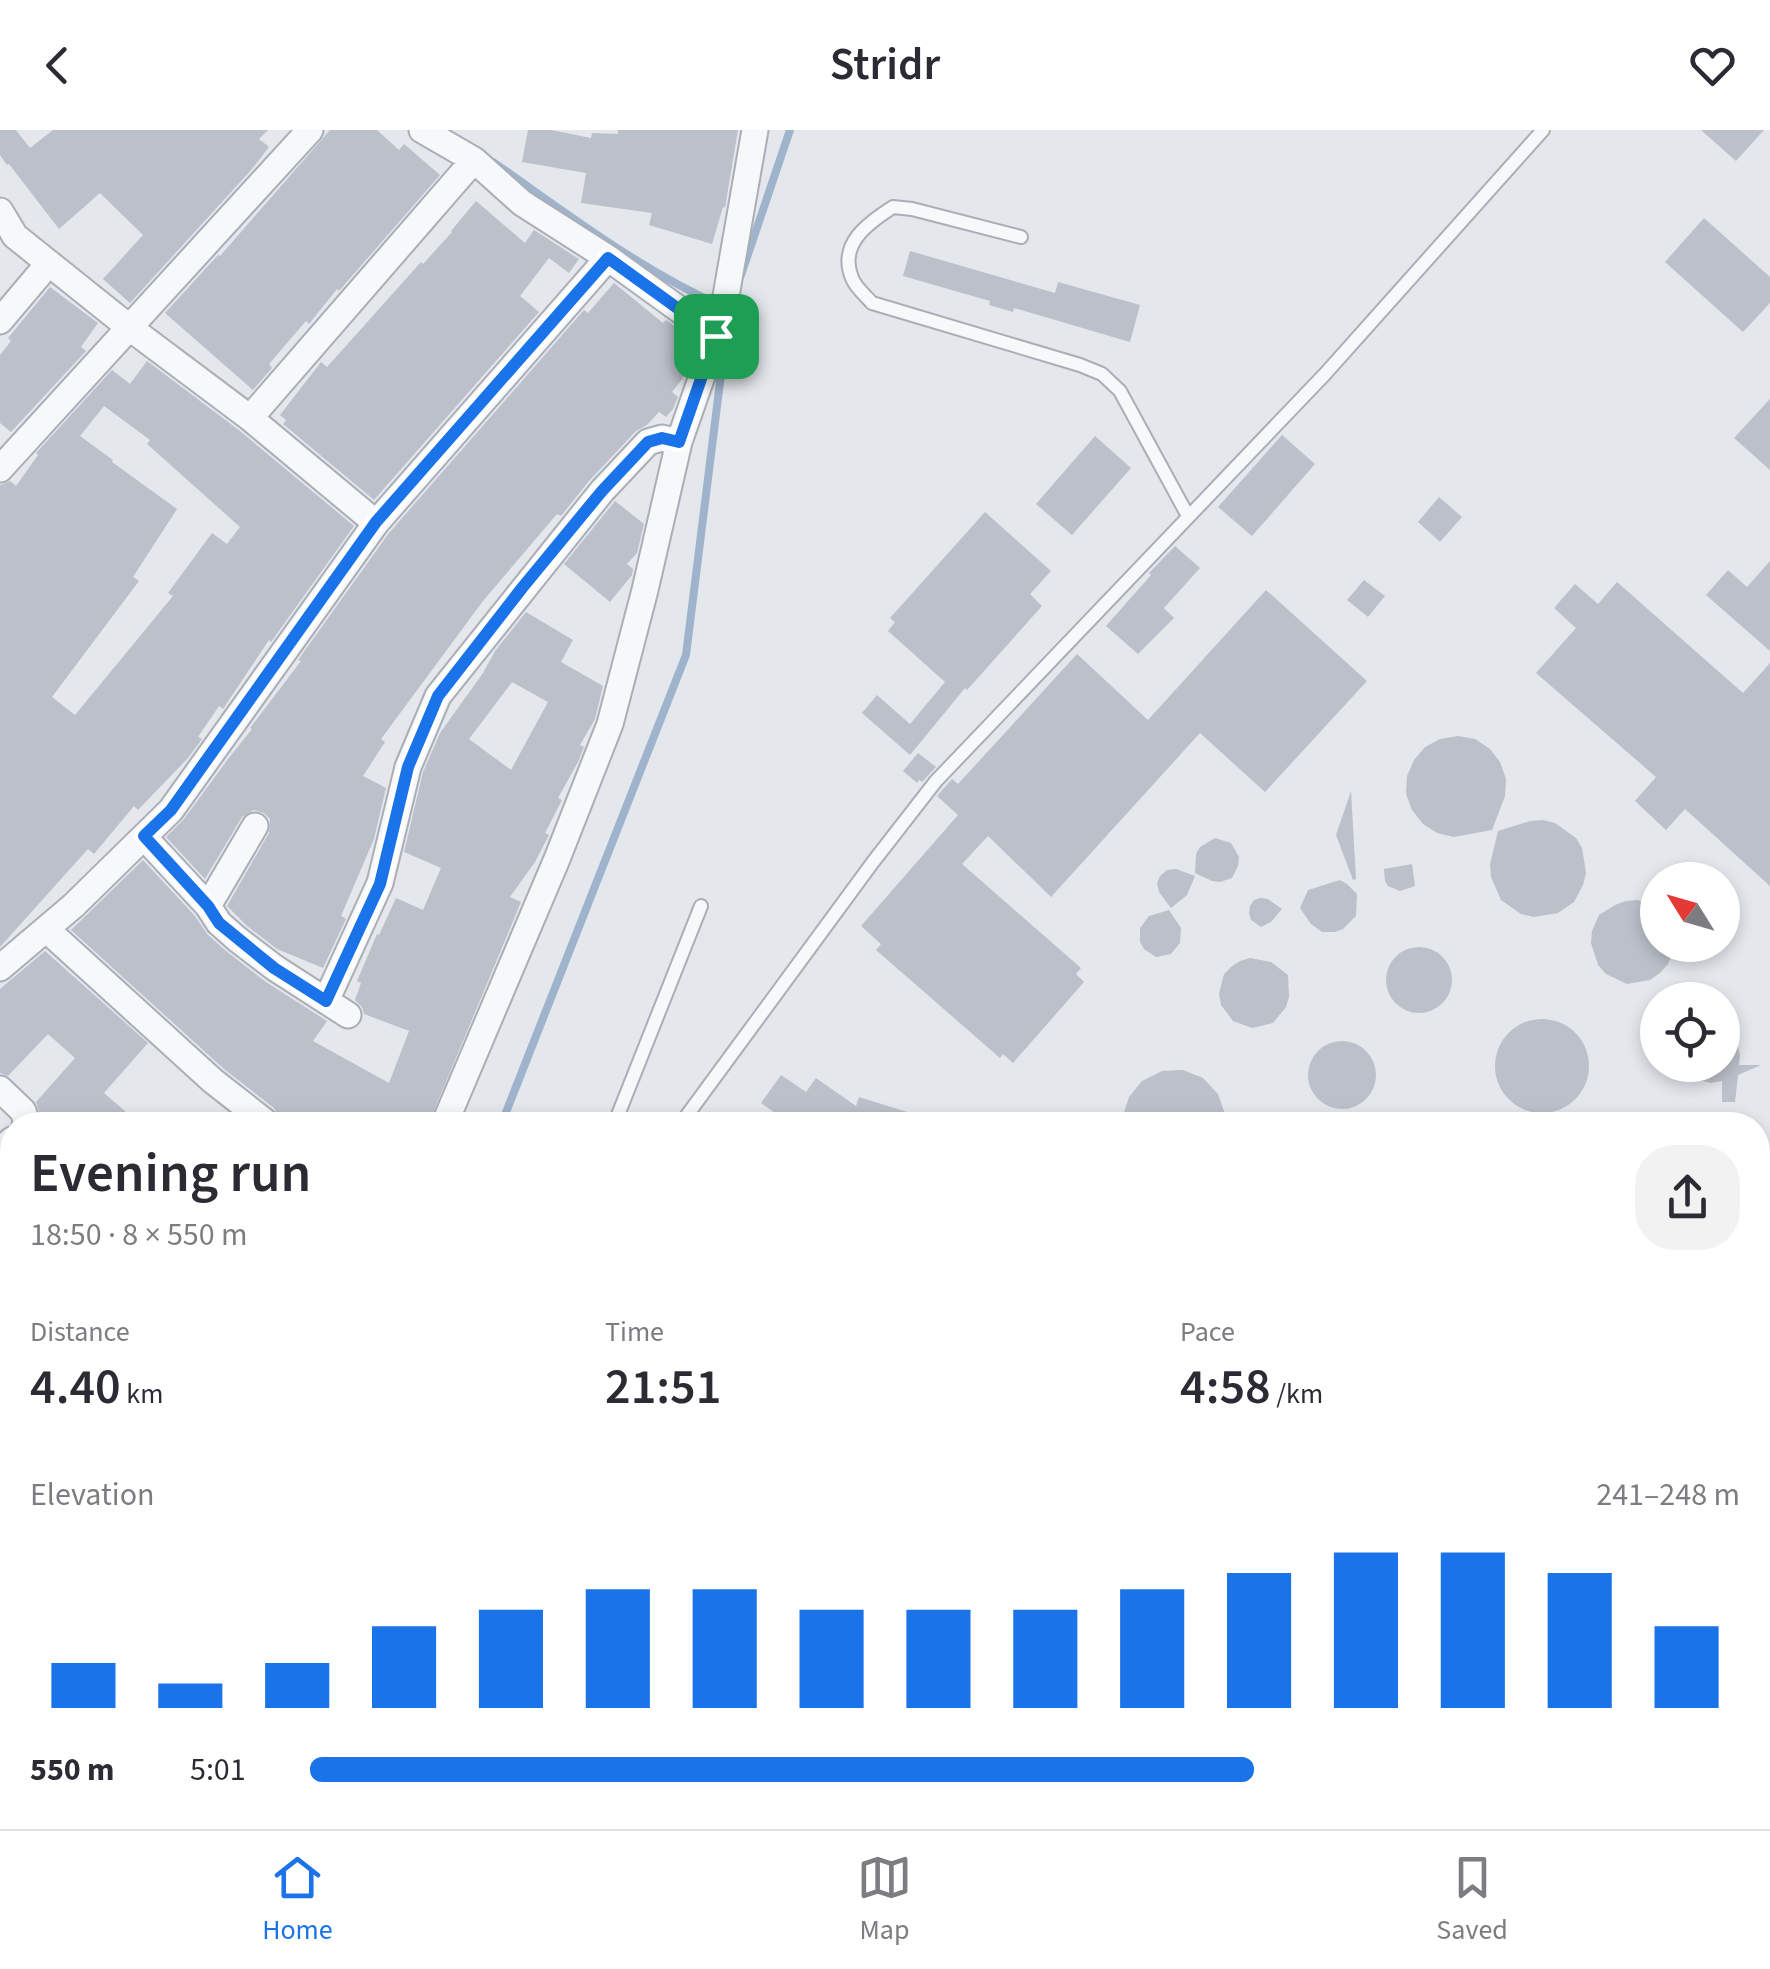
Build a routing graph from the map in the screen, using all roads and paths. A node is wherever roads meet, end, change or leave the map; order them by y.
1 (310, 130) edge
2 (422, 130) edge
3 (754, 130) edge
4 (1543, 130) edge
5 (474, 160) junction
6 (0, 211) edge
7 (8, 236) edge
8 (1021, 236) dead end
9 (608, 258) junction
10 (49, 263) junction
11 (721, 316) junction
12 (0, 321) edge
13 (130, 328) junction
14 (250, 418) junction
15 (679, 442) junction
16 (0, 469) edge
17 (1188, 516) junction
18 (376, 522) junction
19 (255, 826) dead end
20 (144, 836) junction
21 (208, 906) junction
22 (701, 906) dead end
23 (46, 929) junction
24 (0, 968) edge
25 (0, 1089) edge
26 (23, 1112) edge
27 (253, 1112) edge
28 (450, 1112) edge
29 (619, 1112) edge
30 (688, 1112) edge

1 - 13 street
2 - 5 street
3 - 11 street
4 - 17 lane
5 - 9 street
5 - 14 street
6 - 7 street
7 - 10 street
8 - 17 lane
9 - 11 street
9 - 18 street
10 - 12 street
10 - 13 street
11 - 15 street
13 - 14 street
13 - 16 street
14 - 18 street
15 - 21 street
15 - 28 street
17 - 30 lane
18 - 20 street
19 - 21 street
20 - 21 street
20 - 23 street
22 - 29 lane
23 - 24 street
23 - 27 street
25 - 26 street

